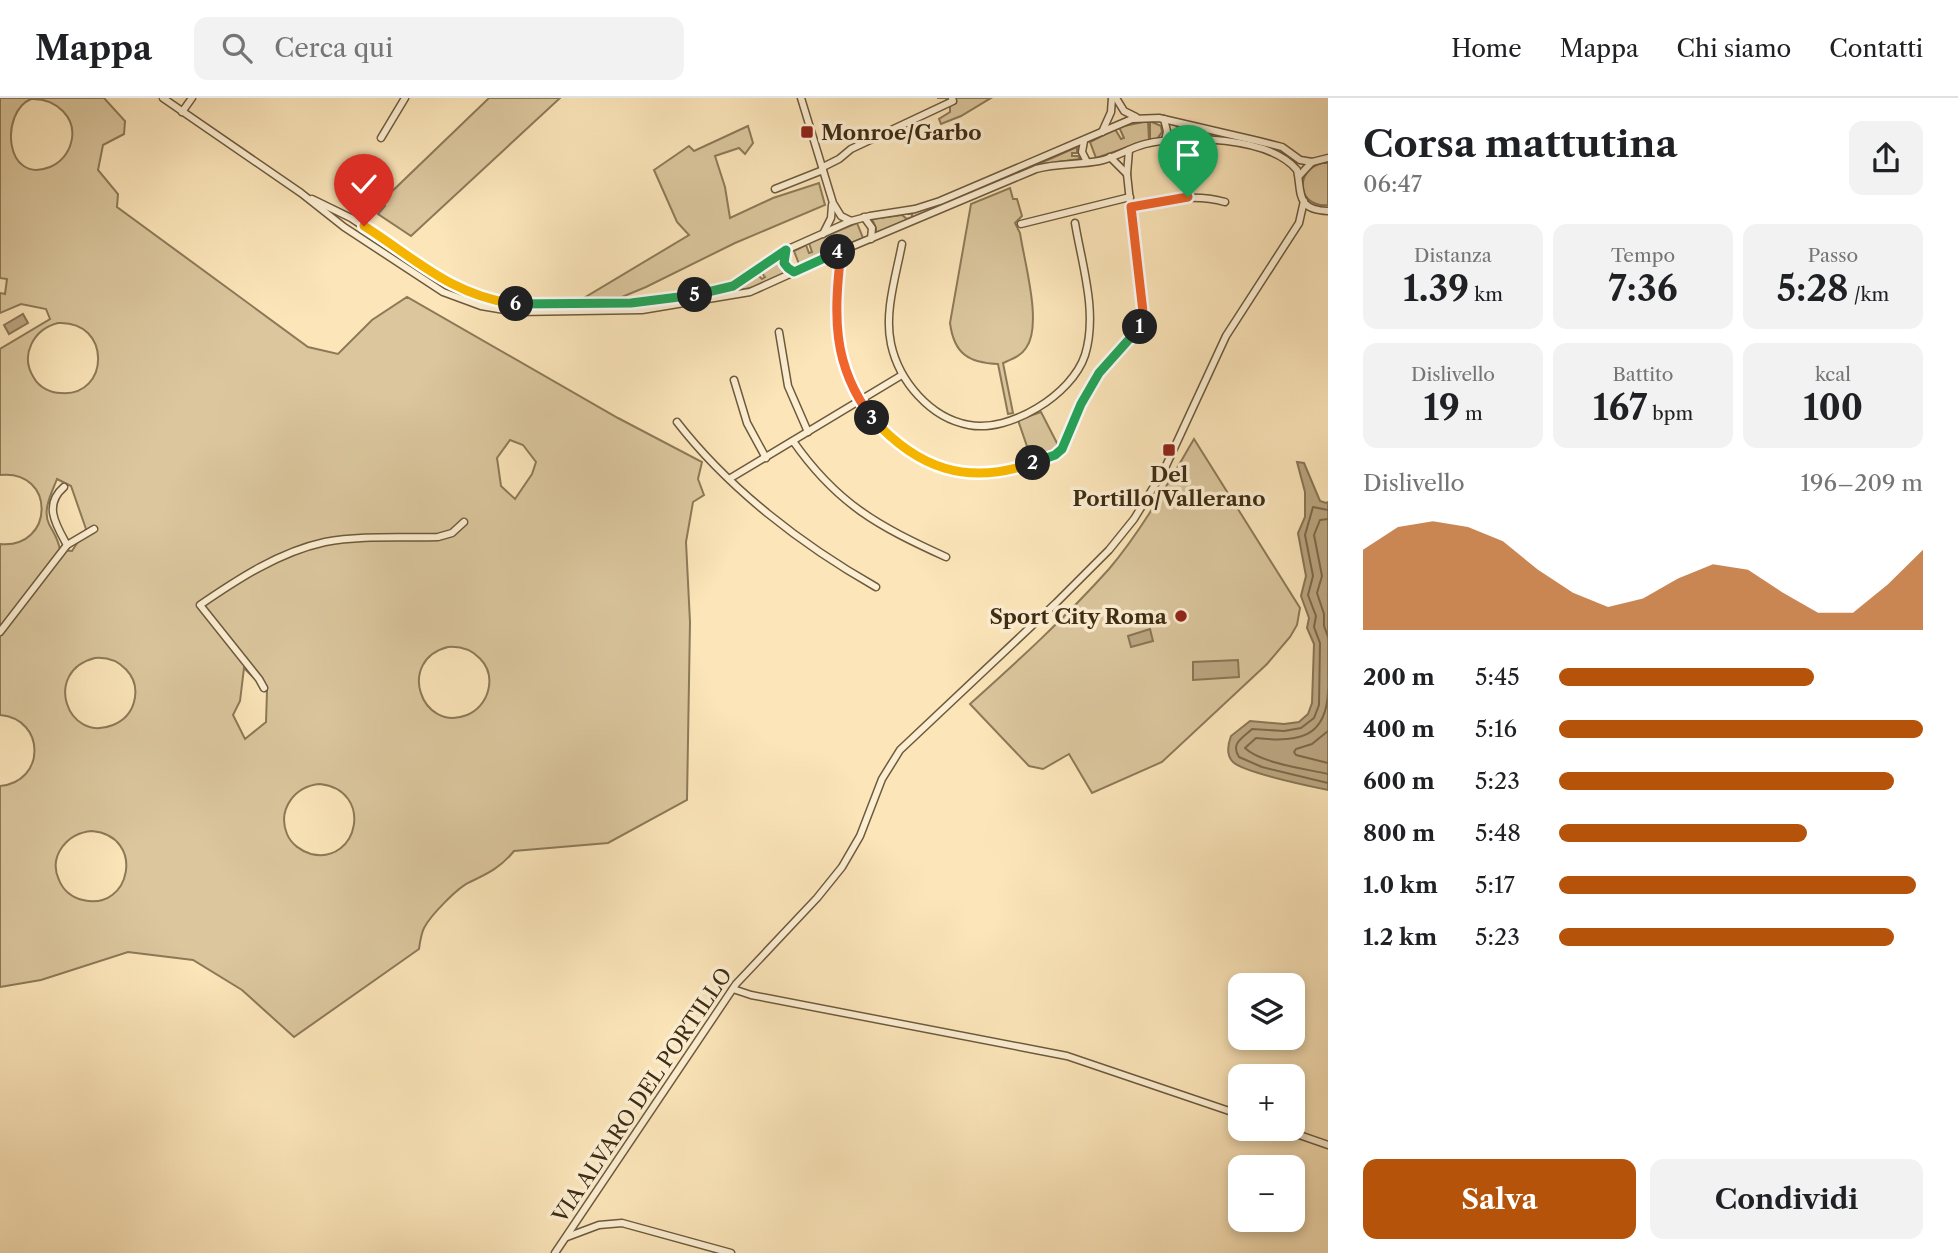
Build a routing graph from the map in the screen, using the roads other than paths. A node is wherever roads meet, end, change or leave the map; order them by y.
1 (163, 98) edge
2 (192, 98) edge
3 (405, 98) edge
4 (801, 98) edge
5 (1114, 98) edge
6 (953, 100) edge
7 (182, 113) junction
8 (1141, 118) junction
9 (1164, 119) junction
10 (1102, 132) junction
11 (382, 138) dead end
12 (1084, 141) junction
13 (1165, 141) junction
14 (1129, 150) junction
15 (1111, 157) junction
16 (1328, 158) edge
17 (1087, 162) junction
18 (1312, 162) junction
19 (823, 168) junction
20 (1127, 174) junction
21 (1299, 178) junction
22 (775, 189) dead end
23 (301, 193) junction
24 (1130, 197) junction
25 (1304, 201) junction
26 (1225, 202) dead end
27 (833, 203) junction
28 (1131, 207) junction
29 (1320, 210) junction
30 (1328, 211) edge
31 (864, 217) junction
32 (851, 221) junction
33 (1075, 223) dead end
34 (1299, 223) junction
35 (1021, 224) dead end
36 (823, 234) junction
37 (871, 239) junction
38 (902, 244) dead end
39 (786, 250) junction
40 (841, 251) junction
41 (794, 272) junction
42 (779, 332) dead end
43 (902, 375) junction
44 (734, 380) dead end
45 (860, 401) junction
46 (677, 422) dead end
47 (808, 432) junction
48 (793, 441) junction
49 (766, 458) junction
50 (729, 479) junction
51 (64, 487) dead end
52 (464, 522) dead end
53 (94, 529) dead end
54 (67, 545) junction
55 (946, 557) dead end
56 (876, 586) dead end
57 (0, 632) edge
58 (264, 688) dead end
59 (733, 989) junction
60 (1228, 1111) edge
61 (1305, 1137) edge
62 (1328, 1145) edge
63 (566, 1238) junction
64 (555, 1253) edge
65 (731, 1253) edge

1 - 7 street
2 - 7 street
3 - 11 street
4 - 19 street
5 - 8 street
5 - 10 street
6 - 19 street
7 - 23 street
8 - 9 street
8 - 10 street
9 - 13 street
9 - 18 street
10 - 12 street
12 - 17 street
12 - 31 street
13 - 14 street
13 - 21 street
14 - 15 street
14 - 20 street
15 - 17 street
15 - 20 street
16 - 18 street
17 - 37 street
18 - 21 street
19 - 22 street
19 - 27 street
20 - 24 street
21 - 25 street
23 - 39 street
23 - 41 street
24 - 28 street
24 - 35 street
25 - 29 street
25 - 34 street, VIA ALVARO DEL PORTILLO
26 - 28 street
27 - 32 street
27 - 36 street
28 - 45 street
29 - 30 street
29 - 34 street, VIA ALVARO DEL PORTILLO
31 - 32 street
31 - 37 street
32 - 36 street
33 - 43 street
34 - 59 street, VIA ALVARO DEL PORTILLO
36 - 39 street
37 - 40 street
38 - 43 street
39 - 41 street
40 - 41 street
40 - 45 street
42 - 47 street
43 - 45 street
44 - 49 street
45 - 47 street
46 - 50 street
47 - 48 street
48 - 49 street
48 - 55 street
49 - 50 street
50 - 56 street
51 - 54 street
52 - 58 street
53 - 54 street
54 - 57 street
59 - 60 street
59 - 63 street, VIA ALVARO DEL PORTILLO
61 - 62 street
63 - 64 street, VIA ALVARO DEL PORTILLO
63 - 65 street

